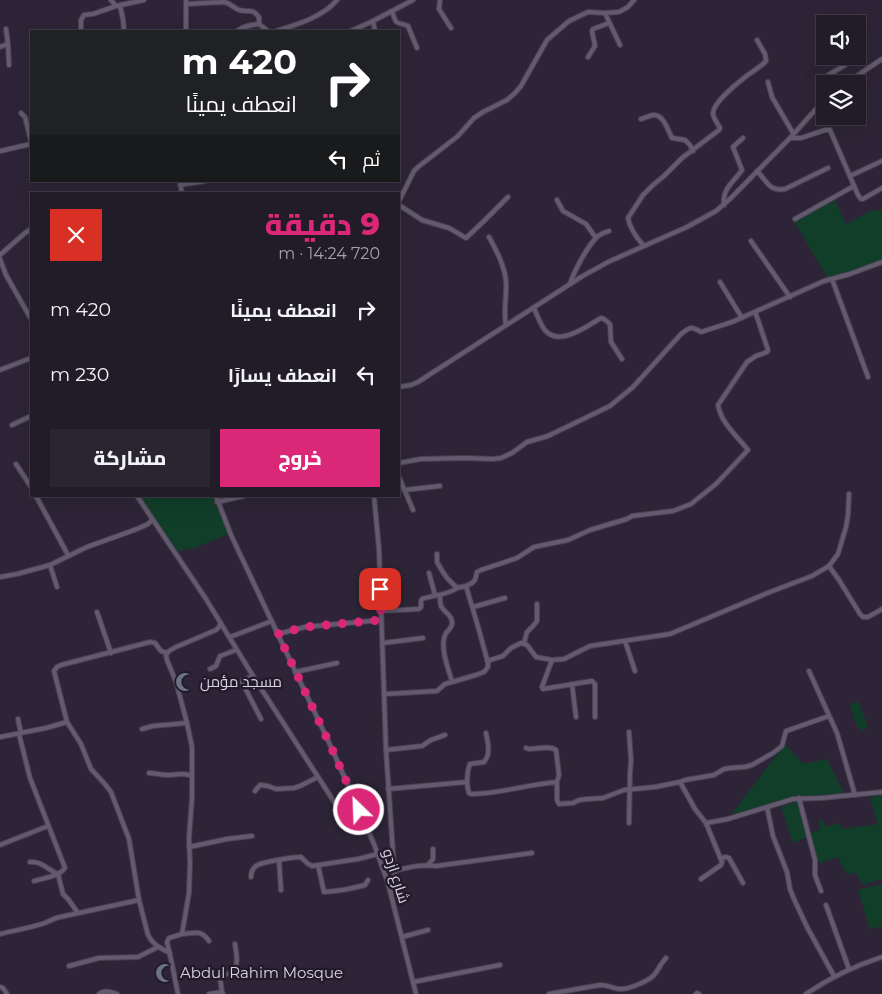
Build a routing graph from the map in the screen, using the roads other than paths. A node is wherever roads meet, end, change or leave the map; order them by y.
1 (111, 0) edge
2 (144, 0) edge
3 (337, 0) edge
4 (413, 0) edge
5 (440, 0) edge
6 (634, 0) edge
7 (186, 2) edge
8 (118, 6) junction
9 (392, 11) junction
10 (605, 13) junction
11 (372, 22) junction
12 (609, 23) junction
13 (259, 24) junction
14 (6, 28) dead end
15 (451, 28) dead end
16 (81, 30) edge
17 (124, 30) edge
18 (186, 30) edge
19 (238, 30) edge
20 (267, 30) edge
21 (279, 30) edge
22 (353, 30) edge
23 (375, 30) edge
24 (757, 40) dead end
25 (8, 44) junction
26 (620, 44) dead end
27 (0, 47) edge
28 (417, 48) dead end
29 (588, 57) dead end
30 (882, 59) edge
31 (8, 64) dead end
32 (845, 65) edge
33 (828, 75) edge
34 (858, 75) edge
35 (768, 82) dead end
36 (816, 109) edge
37 (21, 113) dead end
38 (641, 119) dead end
39 (793, 134) junction
40 (30, 138) edge
41 (743, 138) dead end
42 (790, 138) junction
43 (30, 142) edge
44 (692, 150) junction
45 (0, 151) edge
46 (882, 163) edge
47 (828, 168) dead end
48 (757, 171) junction
49 (850, 176) junction
50 (192, 182) edge
51 (180, 183) edge
52 (854, 186) junction
53 (882, 188) edge
54 (508, 196) dead end
55 (400, 198) edge
56 (556, 200) dead end
57 (724, 205) junction
58 (400, 206) edge
59 (795, 218) dead end
60 (30, 230) edge
61 (609, 231) dead end
62 (489, 237) dead end
63 (596, 238) junction
64 (751, 241) dead end
65 (643, 245) junction
66 (0, 257) edge
67 (882, 262) edge
68 (6, 275) junction
69 (0, 277) edge
70 (832, 279) junction
71 (720, 282) dead end
72 (570, 285) junction
73 (790, 297) junction
74 (534, 308) junction
75 (754, 312) junction
76 (30, 316) edge
77 (742, 318) junction
78 (506, 326) junction
79 (30, 358) edge
80 (622, 359) dead end
81 (0, 370) edge
82 (868, 377) dead end
83 (400, 387) edge
84 (30, 416) edge
85 (12, 425) dead end
86 (400, 463) edge
87 (16, 464) dead end
88 (400, 480) edge
89 (30, 485) edge
90 (440, 486) dead end
91 (404, 490) junction
92 (849, 494) dead end
93 (37, 497) edge
94 (139, 497) edge
95 (216, 497) edge
96 (240, 497) edge
97 (374, 497) edge
98 (217, 502) junction
99 (414, 510) dead end
100 (152, 520) junction
101 (436, 554) dead end
102 (68, 555) junction
103 (50, 565) junction
104 (829, 566) junction
105 (429, 573) dead end
106 (0, 577) edge
107 (466, 586) junction
108 (57, 587) dead end
109 (457, 588) junction
110 (438, 595) junction
111 (505, 598) dead end
112 (537, 604) dead end
113 (473, 607) junction
114 (882, 609) edge
115 (97, 612) dead end
116 (381, 612) junction
117 (381, 620) junction
118 (272, 621) junction
119 (221, 623) junction
120 (278, 634) junction
121 (230, 637) junction
122 (423, 638) dead end
123 (625, 641) junction
124 (383, 643) junction
125 (524, 643) junction
126 (236, 650) junction
127 (111, 652) junction
128 (167, 652) junction
129 (552, 660) junction
130 (487, 661) junction
131 (337, 663) dead end
132 (210, 669) dead end
133 (809, 670) dead end
134 (635, 671) dead end
135 (295, 672) junction
136 (252, 676) junction
137 (452, 681) junction
138 (572, 684) junction
139 (385, 694) junction
140 (828, 716) junction
141 (576, 717) dead end
142 (595, 717) dead end
143 (18, 719) dead end
144 (261, 719) dead end
145 (67, 722) junction
146 (187, 722) junction
147 (142, 729) dead end
148 (629, 732) dead end
149 (486, 733) dead end
150 (20, 734) junction
151 (445, 735) dead end
152 (0, 737) edge
153 (526, 748) dead end
154 (386, 750) junction
155 (149, 772) dead end
156 (192, 776) junction
157 (318, 777) junction
158 (467, 782) junction
159 (557, 782) junction
160 (680, 782) junction
161 (388, 789) junction
162 (630, 789) junction
163 (255, 791) dead end
164 (882, 792) edge
165 (855, 795) junction
166 (799, 798) junction
167 (767, 807) junction
168 (365, 823) junction
169 (629, 823) dead end
170 (706, 823) junction
171 (48, 826) junction
172 (252, 836) dead end
173 (0, 845) edge
174 (189, 847) junction
175 (433, 849) dead end
176 (532, 853) dead end
177 (378, 854) junction
178 (721, 858) junction
179 (280, 860) junction
180 (30, 862) dead end
181 (318, 865) junction
182 (428, 865) junction
183 (394, 871) junction
184 (58, 874) junction
185 (250, 877) dead end
186 (34, 880) dead end
187 (368, 880) dead end
188 (702, 880) dead end
189 (743, 883) dead end
190 (281, 890) dead end
191 (821, 891) dead end
192 (391, 894) junction
193 (139, 900) junction
194 (826, 905) dead end
195 (78, 914) junction
196 (428, 930) dead end
197 (0, 934) edge
198 (182, 934) junction
199 (402, 938) junction
200 (209, 941) dead end
201 (235, 944) dead end
202 (158, 947) junction
203 (170, 952) junction
204 (882, 957) edge
205 (666, 958) dead end
206 (70, 966) dead end
207 (500, 966) dead end
208 (849, 969) junction
209 (834, 976) junction
210 (413, 982) junction
211 (0, 987) edge
212 (222, 993) edge
213 (566, 993) edge
214 (7, 994) edge
215 (99, 994) edge
216 (117, 994) edge
217 (178, 994) edge
218 (209, 994) edge
219 (416, 994) edge
220 (549, 994) edge
221 (806, 994) edge

1 - 8 street
2 - 8 street
3 - 21 street
4 - 9 street
5 - 15 street
6 - 10 street
7 - 13 street
7 - 18 street
8 - 16 street
8 - 17 street
9 - 11 street
9 - 28 street
10 - 12 street
10 - 55 street
11 - 22 street
11 - 23 street
12 - 26 street
12 - 29 street
13 - 19 street
13 - 20 street
14 - 25 street
24 - 44 street
25 - 27 street
25 - 31 street
30 - 34 street
32 - 33 street
35 - 39 street
36 - 39 street
37 - 40 street
38 - 44 street
39 - 42 street
41 - 57 street
42 - 48 street
42 - 49 street
43 - 45 street
44 - 65 street
46 - 49 street
47 - 48 street
48 - 57 street
49 - 52 street
50 - 51 street
52 - 53 street
52 - 59 street
54 - 58 street
56 - 63 street
57 - 65 street
60 - 66 street
61 - 63 street
62 - 78 street
63 - 72 street
64 - 73 street
65 - 72 street
66 - 68 street
67 - 70 street
68 - 69 street
68 - 76 street
70 - 73 street
70 - 82 street
71 - 77 street
72 - 74 street
73 - 75 street
74 - 78 street
74 - 80 street
75 - 77 street
75 - 107 street
77 - 86 street
78 - 83 street
79 - 81 street
84 - 85 street
87 - 89 street
88 - 91 street
90 - 91 street
91 - 99 street
92 - 104 street
93 - 102 street
94 - 100 street
95 - 98 street, شارع ازدو
96 - 98 street
97 - 116 street
98 - 118 street, شارع ازدو
100 - 102 street
100 - 119 street
101 - 109 street
102 - 103 street
103 - 106 street
103 - 108 street
104 - 114 street
104 - 123 street
105 - 110 street
107 - 109 street
107 - 113 street
109 - 110 street
110 - 116 street
110 - 137 street
111 - 113 street
112 - 125 street
113 - 130 street
115 - 127 street
116 - 117 street
117 - 120 street
117 - 124 street
118 - 120 street, شارع ازدو
118 - 121 street
119 - 121 street
119 - 128 street
120 - 135 street, شارع ازدو
121 - 126 street
122 - 124 street
123 - 129 street
123 - 134 street
124 - 139 street
125 - 129 street
125 - 130 street
126 - 132 street
126 - 136 street
127 - 128 street
127 - 145 street
128 - 146 street
129 - 138 street
130 - 137 street
131 - 135 street
133 - 140 street
135 - 168 street, شارع ازدو
136 - 144 street
136 - 157 street
137 - 139 street
138 - 141 street
138 - 142 street
139 - 154 street
140 - 160 street
140 - 165 street
143 - 150 street
145 - 150 street
145 - 193 street
146 - 147 street
146 - 156 street
148 - 162 street
149 - 158 street
150 - 152 street
150 - 171 street
151 - 154 street
153 - 159 street
154 - 161 street
155 - 156 street
156 - 174 street
157 - 163 street
157 - 168 street
158 - 159 street
158 - 161 street
159 - 162 street
160 - 162 street
160 - 170 street
161 - 183 street
162 - 169 street
164 - 165 street
165 - 166 street
166 - 167 street
166 - 191 street
167 - 170 street
167 - 209 street
168 - 177 street, شارع ازدو
170 - 178 street
171 - 173 street
171 - 184 street
172 - 174 street
174 - 198 street
175 - 182 street
176 - 182 street
177 - 181 street
177 - 192 street, شارع ازدو
178 - 188 street
178 - 189 street
179 - 181 street
179 - 185 street
179 - 190 street
180 - 184 street
181 - 187 street
182 - 183 street
183 - 192 street
184 - 186 street
184 - 195 street
192 - 199 street, شارع ازدو
193 - 195 street
193 - 202 street
194 - 208 street
195 - 197 street
196 - 199 street
198 - 200 street
198 - 203 street
199 - 210 street, شارع ازدو
201 - 212 street
202 - 203 street
202 - 206 street
203 - 217 street
204 - 208 street
205 - 213 street
207 - 210 street
208 - 209 street
209 - 221 street
210 - 219 street, شارع ازدو
211 - 214 street
212 - 218 street
213 - 220 street
215 - 216 street

